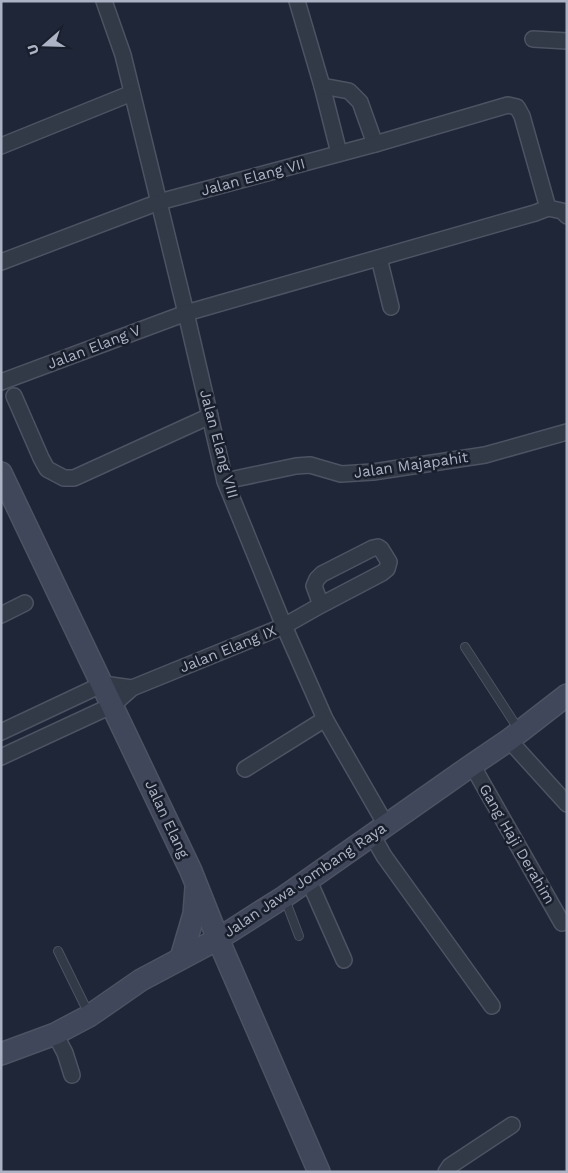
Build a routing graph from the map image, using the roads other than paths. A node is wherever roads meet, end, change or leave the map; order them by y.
1 (104, 1) edge
2 (297, 1) edge
3 (533, 39) dead end
4 (567, 41) edge
5 (322, 86) junction
6 (132, 93) junction
7 (375, 144) junction
8 (1, 146) edge
9 (339, 153) junction
10 (159, 202) junction
11 (548, 208) junction
12 (567, 216) edge
13 (379, 258) junction
14 (1, 262) edge
15 (390, 307) dead end
16 (186, 313) junction
17 (3, 377) edge
18 (14, 396) dead end
19 (210, 416) junction
20 (567, 432) edge
21 (1, 473) edge
22 (226, 481) junction
23 (25, 603) dead end
24 (321, 605) junction
25 (1, 615) edge
26 (284, 626) junction
27 (464, 647) dead end
28 (103, 684) junction
29 (132, 688) junction
30 (567, 695) edge
31 (113, 705) junction
32 (325, 719) junction
33 (1, 732) edge
34 (515, 735) junction
35 (1, 757) edge
36 (472, 765) junction
37 (245, 769) dead end
38 (567, 804) edge
39 (379, 830) junction
40 (309, 881) junction
41 (197, 886) junction
42 (284, 897) junction
43 (562, 923) dead end
44 (299, 936) dead end
45 (218, 939) junction
46 (58, 952) dead end
47 (181, 958) junction
48 (344, 960) dead end
49 (492, 1006) dead end
50 (89, 1016) junction
51 (55, 1034) junction
52 (1, 1054) edge
53 (72, 1075) dead end
54 (512, 1125) dead end
55 (319, 1172) edge
56 (446, 1172) edge

1 - 6 street, Jalan Elang VIII
2 - 5 street
3 - 4 street
5 - 7 street
5 - 9 street
6 - 8 street
6 - 10 street, Jalan Elang VIII
7 - 9 street, Jalan Elang VII
7 - 11 street, Jalan Elang VII
9 - 10 street, Jalan Elang VII
10 - 14 street, Jalan Elang VII
10 - 16 street, Jalan Elang VIII
11 - 12 street
11 - 13 street, Jalan Elang V
13 - 15 street
13 - 16 street, Jalan Elang V
16 - 17 street, Jalan Elang V
16 - 19 street, Jalan Elang VIII
18 - 19 street
19 - 22 street, Jalan Elang VIII
20 - 22 street, Jalan Majapahit
21 - 28 street, Jalan Elang
22 - 26 street, Jalan Elang VIII
23 - 25 street
24 - 24 street, Jalan Elang IX
24 - 26 street, Jalan Elang IX
26 - 29 street, Jalan Elang IX
26 - 32 street, Jalan Elang VIII
27 - 34 lane
28 - 29 street
28 - 31 street, Jalan Elang
28 - 33 street
29 - 31 street, Jalan Elang IX
30 - 34 street, Jalan Jawa Jombang Raya
31 - 35 street, Jalan Elang IX
31 - 41 street, Jalan Elang
32 - 37 street
32 - 39 street, Jalan Elang VIII
34 - 36 street, Jalan Jawa Jombang Raya
34 - 38 street
36 - 39 street, Jalan Jawa Jombang Raya
36 - 43 street, Gang Haji Derahim
39 - 40 street, Jalan Jawa Jombang Raya
39 - 49 street, Jalan Elang VIII
40 - 42 street, Jalan Jawa Jombang Raya
40 - 48 street
41 - 45 street, Jalan Elang
41 - 47 street
42 - 44 lane
42 - 45 street, Jalan Jawa Jombang Raya
45 - 47 street, Jalan Jawa Jombang Raya
45 - 55 street, Jalan Elang
46 - 50 lane
47 - 50 street, Jalan Jawa Jombang Raya
50 - 51 street, Jalan Jawa Jombang Raya
51 - 52 street, Jalan Jawa Jombang Raya
51 - 53 street
54 - 56 street

